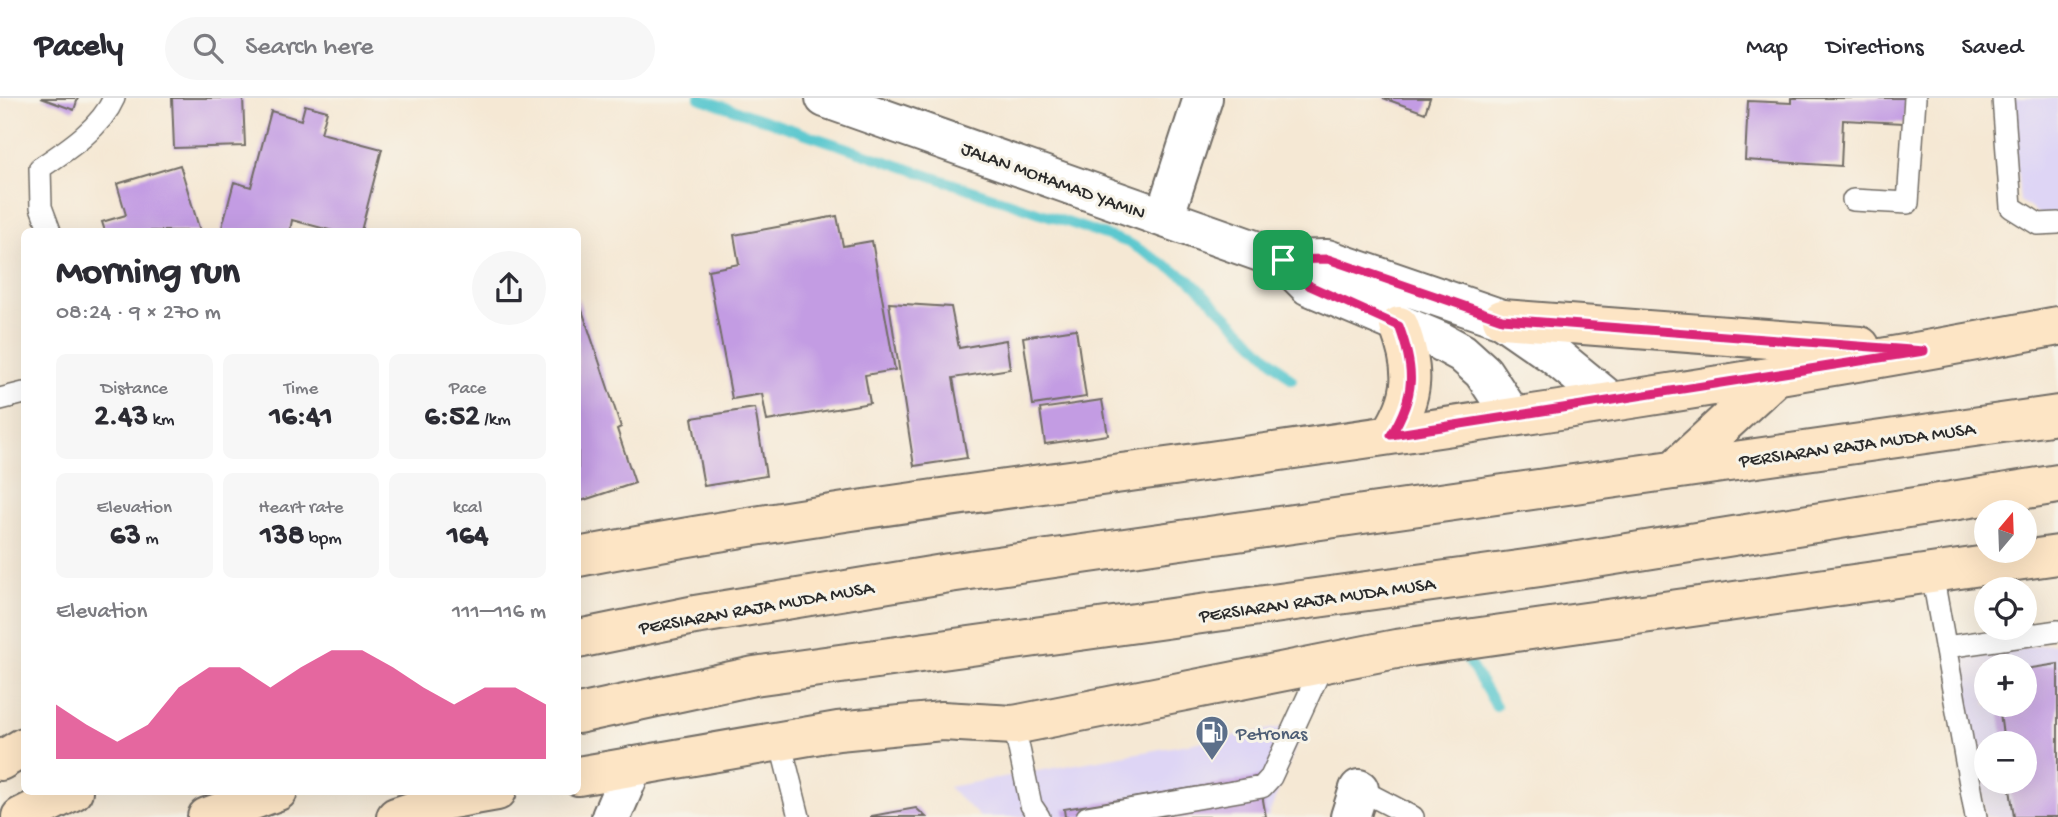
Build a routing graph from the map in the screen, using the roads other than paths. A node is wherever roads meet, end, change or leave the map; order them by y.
1 (114, 98) edge
2 (825, 98) edge
3 (1203, 98) edge
4 (1915, 98) edge
5 (2003, 98) edge
6 (1853, 200) dead end
7 (1164, 218) junction
8 (2058, 223) edge
9 (49, 228) edge
10 (1283, 260) junction
11 (1502, 319) junction
12 (1399, 326) junction
13 (2058, 326) edge
14 (1924, 351) junction
15 (1777, 375) junction
16 (21, 394) edge
17 (0, 400) edge
18 (1609, 400) junction
19 (2058, 415) edge
20 (1512, 416) junction
21 (1391, 435) junction
22 (1674, 470) junction
23 (2058, 484) edge
24 (2058, 555) edge
25 (581, 556) edge
26 (1540, 567) junction
27 (1932, 573) junction
28 (1546, 626) junction
29 (2058, 631) edge
30 (581, 638) edge
31 (1946, 647) junction
32 (1323, 664) junction
33 (581, 713) edge
34 (1014, 725) junction
35 (780, 741) junction
36 (21, 749) edge
37 (0, 761) edge
38 (632, 766) junction
39 (581, 775) edge
40 (65, 795) edge
41 (267, 795) edge
42 (474, 795) edge
43 (1355, 803) edge
44 (406, 815) edge
45 (21, 817) edge
46 (207, 817) edge
47 (611, 817) edge
48 (799, 817) edge
49 (1039, 817) edge
50 (1087, 817) edge
51 (1413, 817) edge
52 (1976, 817) edge

1 - 9 lane
2 - 7 street, JALAN MOHAMAD YAMIN
3 - 7 street
4 - 6 lane
5 - 8 lane
7 - 10 street, JALAN MOHAMAD YAMIN
10 - 11 street, JALAN MOHAMAD YAMIN
10 - 12 street, JALAN MOHAMAD YAMIN
11 - 14 street
11 - 18 street, JALAN MOHAMAD YAMIN
12 - 20 street, JALAN MOHAMAD YAMIN
12 - 21 street
13 - 14 street
14 - 15 street
15 - 18 street
15 - 22 street
16 - 17 lane
18 - 20 street
19 - 22 street, PERSIARAN RAJA MUDA MUSA
20 - 21 street
21 - 25 street
22 - 30 street, PERSIARAN RAJA MUDA MUSA
23 - 26 street, PERSIARAN RAJA MUDA MUSA
24 - 27 street
26 - 28 street
26 - 33 street, PERSIARAN RAJA MUDA MUSA
27 - 28 street
27 - 31 lane
28 - 32 street
29 - 31 lane
31 - 52 lane
32 - 34 street
32 - 50 lane
34 - 35 street
34 - 49 lane
35 - 38 street
35 - 48 lane
36 - 37 street
38 - 39 street
38 - 47 street
40 - 45 street
41 - 46 street
42 - 44 street
43 - 51 lane

